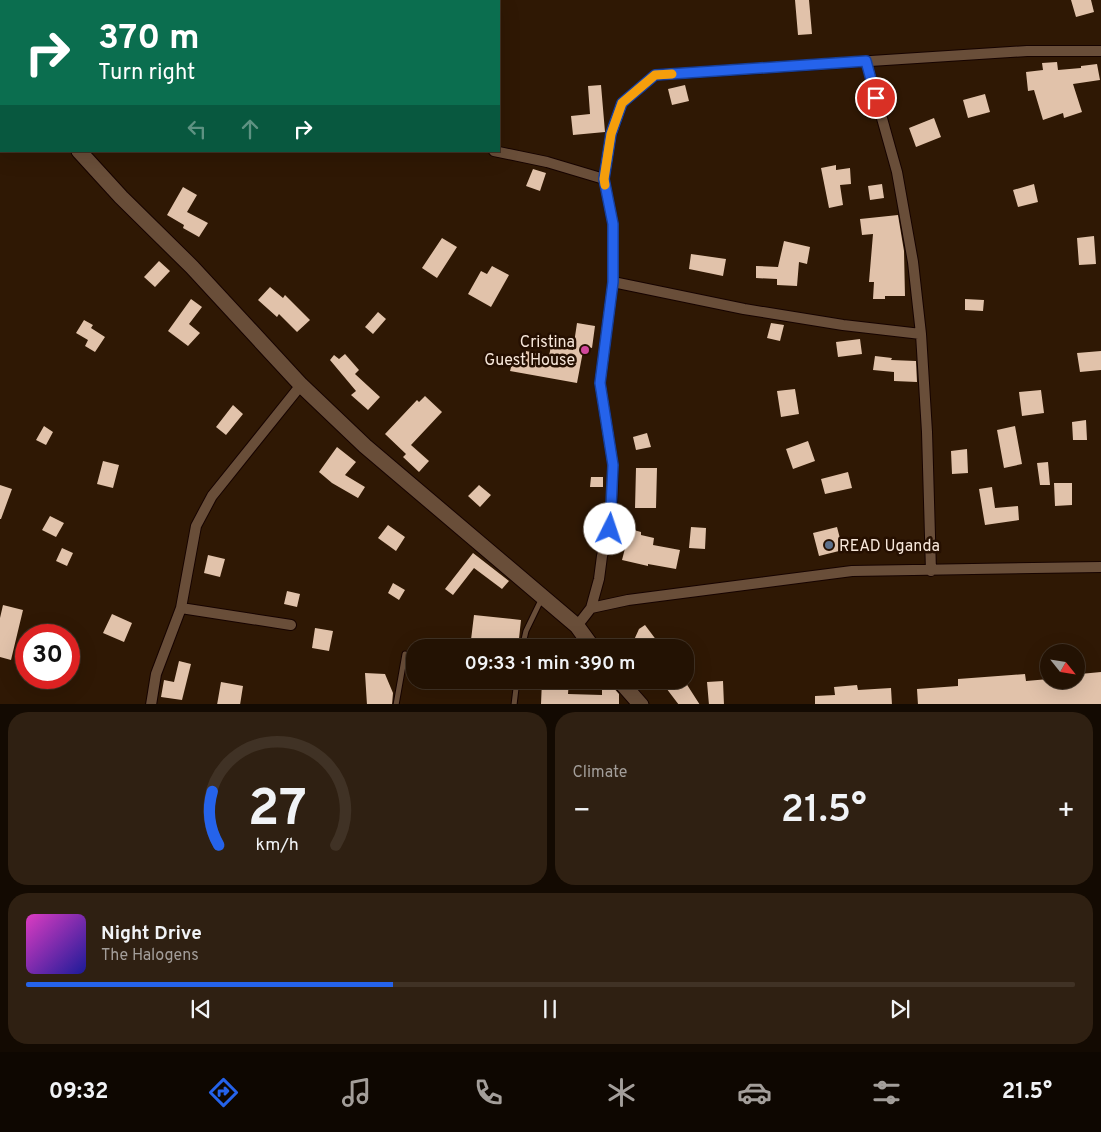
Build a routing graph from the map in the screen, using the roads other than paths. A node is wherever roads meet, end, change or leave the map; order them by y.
1 (1101, 51) edge
2 (866, 61) junction
3 (80, 152) edge
4 (499, 152) edge
5 (604, 179) junction
6 (613, 282) junction
7 (921, 334) junction
8 (301, 385) junction
9 (1101, 567) edge
10 (931, 571) junction
11 (543, 597) junction
12 (181, 608) junction
13 (591, 608) junction
14 (291, 625) dead end
15 (577, 626) junction
16 (524, 639) edge
17 (586, 639) edge
18 (405, 654) dead end
19 (516, 689) edge
20 (627, 689) edge
21 (151, 704) edge
22 (396, 704) edge
23 (514, 704) edge
24 (641, 704) edge

1 - 2 street
2 - 5 street
2 - 7 street
3 - 8 street
4 - 5 street
5 - 6 street
6 - 7 street
6 - 13 street
7 - 10 street
8 - 11 street
8 - 12 street
9 - 10 street
10 - 13 street
11 - 15 street
11 - 16 lane
12 - 14 street
12 - 21 street
13 - 15 street
15 - 17 street
18 - 22 lane
19 - 23 lane
20 - 24 street

